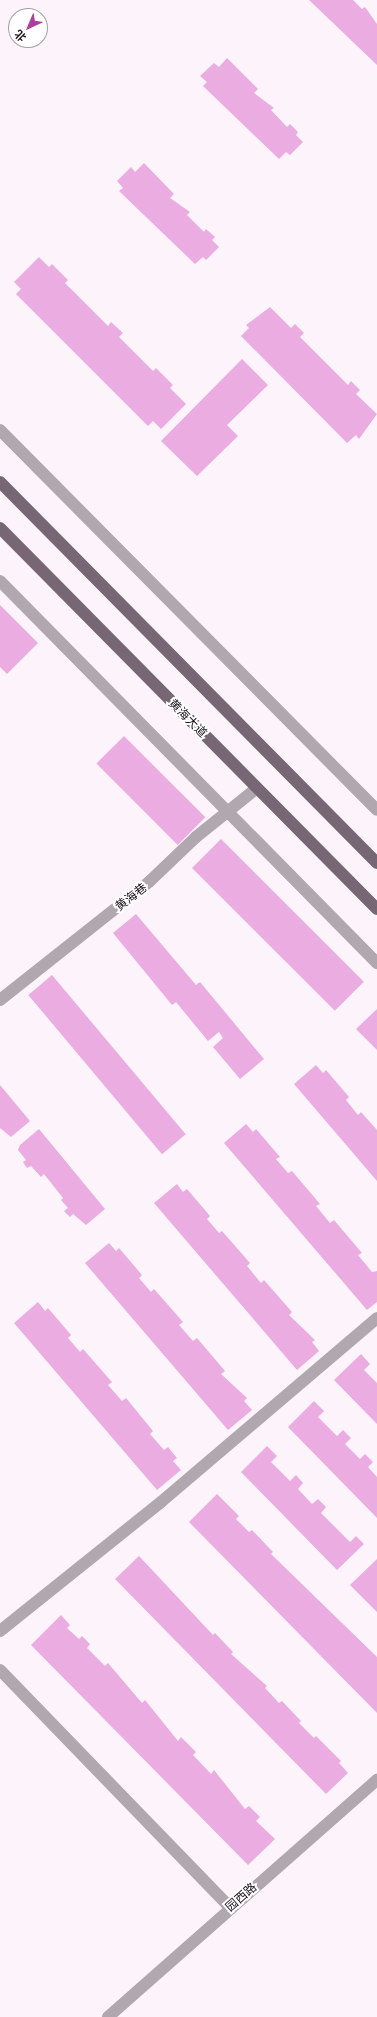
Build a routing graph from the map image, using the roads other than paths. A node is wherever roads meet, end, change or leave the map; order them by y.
1 (0, 430) edge
2 (0, 482) edge
3 (0, 528) edge
4 (0, 581) edge
5 (258, 788) junction
6 (377, 810) edge
7 (228, 812) junction
8 (377, 863) edge
9 (377, 909) edge
10 (377, 963) edge
11 (0, 1000) edge
12 (377, 1318) edge
13 (0, 1632) edge
14 (0, 1670) edge
15 (377, 1780) edge
16 (230, 1907) junction
17 (108, 2017) edge

1 - 6 street
2 - 8 main road
3 - 5 main road, 黄海大道
4 - 7 street
5 - 7 street, 黄海巷
5 - 9 main road, 黄海大道
7 - 10 street
7 - 11 street, 黄海巷
12 - 13 street
14 - 16 street
15 - 16 street, 园西路
16 - 17 street, 园西路

